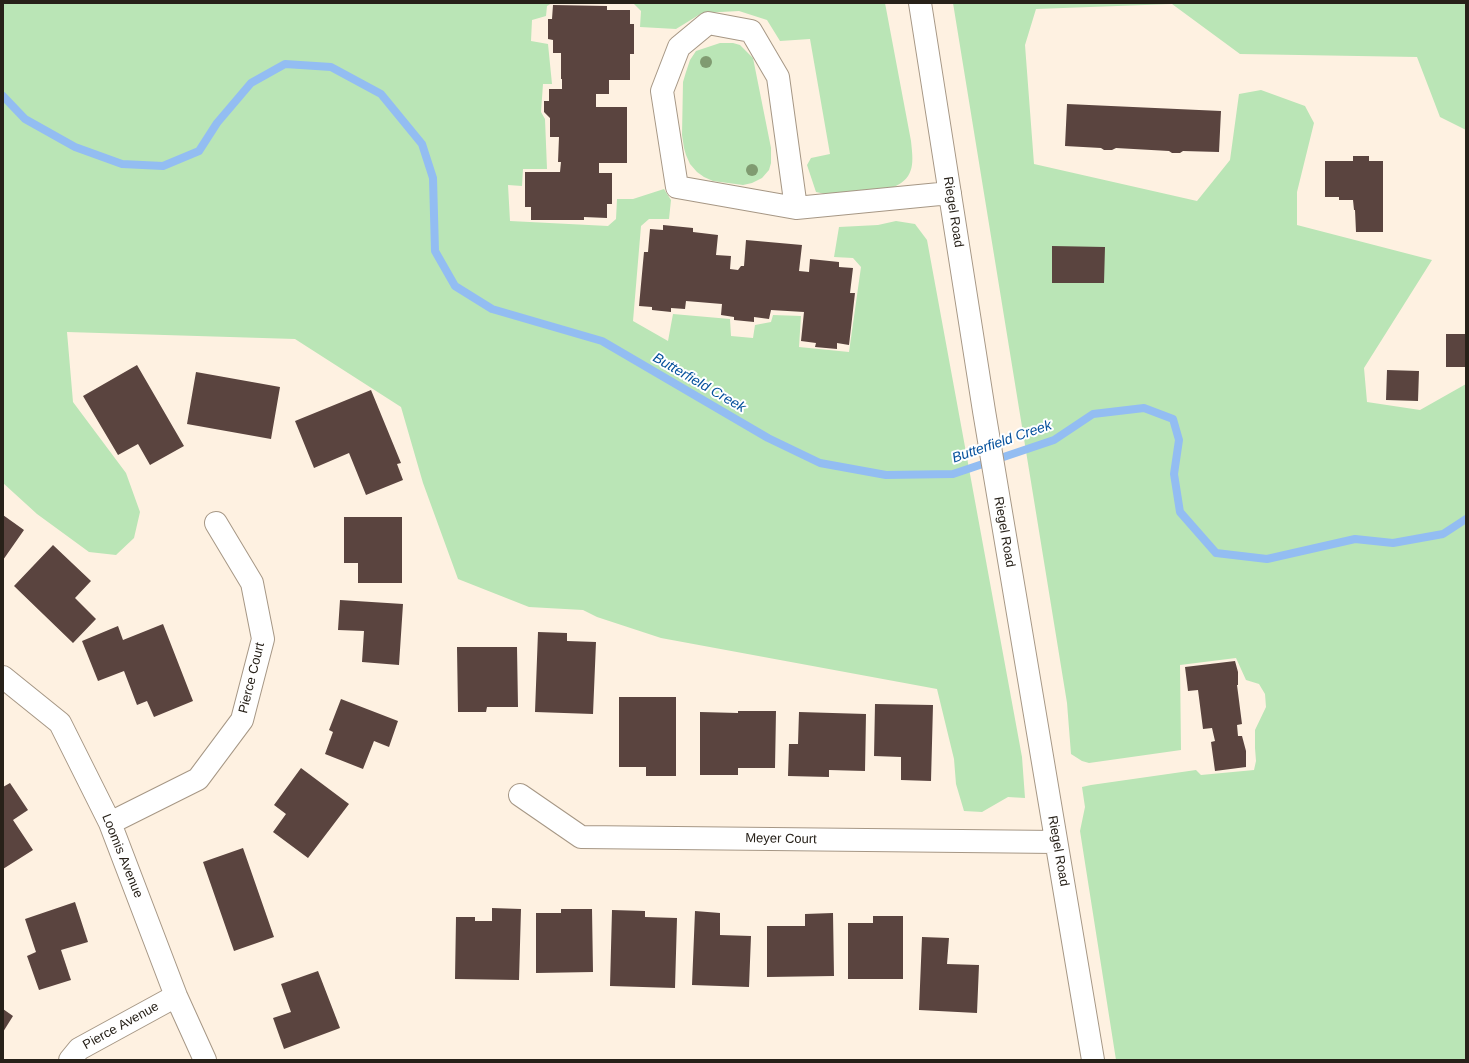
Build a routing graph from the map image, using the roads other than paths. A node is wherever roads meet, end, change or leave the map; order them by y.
1 (920, 3) edge
2 (950, 193) junction
3 (796, 208) junction
4 (216, 523) dead end
5 (3, 677) edge
6 (520, 795) dead end
7 (110, 823) junction
8 (1056, 842) junction
9 (176, 996) junction
10 (70, 1060) edge
11 (205, 1060) edge
12 (1093, 1060) edge

1 - 2 street, Riegel Road
2 - 3 street
2 - 8 street, Riegel Road
3 - 3 street
4 - 7 street, Pierce Court
5 - 7 street, Loomis Avenue
6 - 8 street, Meyer Court
7 - 9 street, Loomis Avenue
8 - 12 street, Riegel Road
9 - 10 street, Pierce Avenue
9 - 11 street, Loomis Avenue

